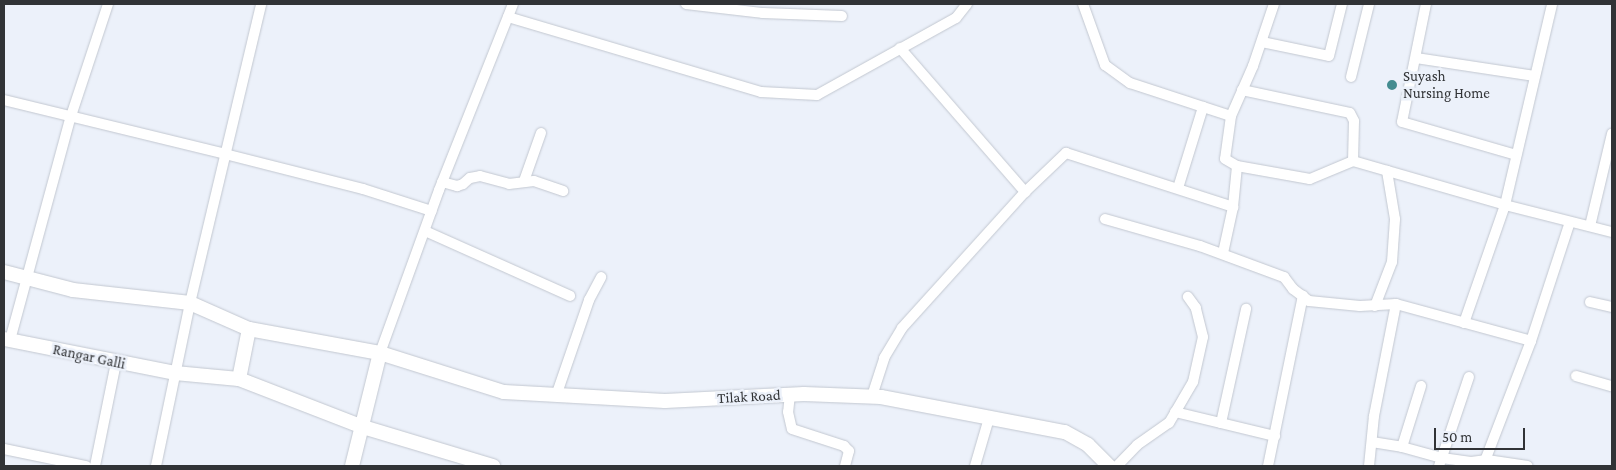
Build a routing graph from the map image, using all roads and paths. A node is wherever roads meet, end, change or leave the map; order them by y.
1 (108, 4) edge
2 (261, 4) edge
3 (513, 4) edge
4 (686, 4) edge
5 (967, 4) edge
6 (1083, 4) edge
7 (1274, 4) edge
8 (1342, 4) edge
9 (1369, 4) edge
10 (1426, 4) edge
11 (1552, 4) edge
12 (773, 9) edge
13 (842, 16) dead end
14 (508, 17) junction
15 (1262, 42) junction
16 (900, 48) junction
17 (1416, 58) junction
18 (1535, 76) junction
19 (1351, 77) dead end
20 (1242, 90) junction
21 (4, 100) edge
22 (1204, 107) junction
23 (71, 116) junction
24 (1231, 116) junction
25 (541, 133) dead end
26 (1612, 134) edge
27 (225, 154) junction
28 (1516, 155) junction
29 (1353, 161) junction
30 (1237, 166) junction
31 (1387, 171) junction
32 (524, 181) junction
33 (442, 182) junction
34 (1178, 188) junction
35 (563, 191) dead end
36 (1025, 192) junction
37 (1504, 205) junction
38 (1233, 207) junction
39 (432, 211) junction
40 (1105, 219) dead end
41 (1570, 222) junction
42 (1590, 226) junction
43 (425, 231) junction
44 (1612, 232) edge
45 (1223, 254) junction
46 (4, 272) edge
47 (601, 276) dead end
48 (26, 279) junction
49 (570, 296) dead end
50 (1303, 296) junction
51 (1188, 297) dead end
52 (1590, 302) dead end
53 (190, 303) junction
54 (1396, 304) junction
55 (1375, 306) junction
56 (1612, 307) edge
57 (1246, 309) dead end
58 (1464, 323) junction
59 (249, 329) junction
60 (7, 340) edge
61 (1531, 342) junction
62 (380, 354) junction
63 (116, 363) junction
64 (175, 373) junction
65 (1576, 376) dead end
66 (1469, 377) dead end
67 (239, 379) junction
68 (1421, 386) dead end
69 (1612, 386) edge
70 (790, 394) junction
71 (556, 396) junction
72 (872, 396) junction
73 (1175, 412) junction
74 (989, 418) junction
75 (1222, 423) junction
76 (363, 427) junction
77 (1275, 436) junction
78 (1372, 442) junction
79 (1402, 447) junction
80 (5, 450) edge
81 (4, 461) edge
82 (1441, 462) edge
83 (53, 463) edge
84 (1485, 463) edge
85 (86, 466) edge
86 (95, 466) edge
87 (156, 466) edge
88 (352, 466) edge
89 (493, 466) edge
90 (845, 466) edge
91 (975, 466) edge
92 (1109, 466) edge
93 (1116, 466) edge
94 (1268, 466) edge
95 (1369, 466) edge
96 (1528, 466) edge

1 - 23 street
2 - 27 street
3 - 14 street
4 - 12 street
5 - 16 street
6 - 22 street
7 - 15 street
8 - 15 street
9 - 19 street
10 - 17 street
11 - 18 street
12 - 13 street
14 - 16 street
14 - 33 street
15 - 20 street
16 - 36 street
17 - 18 street
17 - 28 street
18 - 28 street
20 - 24 street
20 - 29 street
21 - 23 street
22 - 24 street
22 - 34 street
23 - 27 street
23 - 48 street
24 - 30 street
25 - 32 street
26 - 42 street
27 - 39 street
27 - 53 street
28 - 37 street
29 - 30 street
29 - 31 street
30 - 38 street
31 - 37 street
31 - 55 street
32 - 33 street
32 - 35 street
33 - 39 street
34 - 36 street
34 - 38 street
36 - 72 street
37 - 41 street
37 - 58 street
38 - 45 street
39 - 43 street
40 - 45 street
41 - 42 street
41 - 61 street
42 - 44 street
43 - 49 street
43 - 62 street
45 - 50 street
46 - 48 street, Tilak Road
47 - 71 street
48 - 53 street, Tilak Road
48 - 60 street
50 - 55 street
50 - 77 street
51 - 73 street
52 - 56 street
53 - 59 street, Tilak Road
53 - 64 street
54 - 55 street
54 - 58 street
54 - 78 street
57 - 75 street
58 - 61 street
59 - 62 street, Tilak Road
59 - 67 street
60 - 63 street, Rangar Galli
61 - 84 street
62 - 71 street, Tilak Road
62 - 76 street
63 - 64 street, Rangar Galli
63 - 86 street
64 - 67 street, Rangar Galli
64 - 87 street
65 - 69 street
66 - 82 street
67 - 76 street, Rangar Galli
68 - 79 street
70 - 71 street, Tilak Road
70 - 72 street, Tilak Road
70 - 90 street
72 - 74 street, Tilak Road
73 - 75 street
73 - 93 street
74 - 91 street
74 - 92 street, Tilak Road
75 - 77 street
76 - 88 street
76 - 89 street, Rangar Galli
77 - 94 street
78 - 79 street
78 - 95 street
79 - 82 street
80 - 81 street
80 - 83 street
82 - 84 street
83 - 85 street
84 - 96 street

